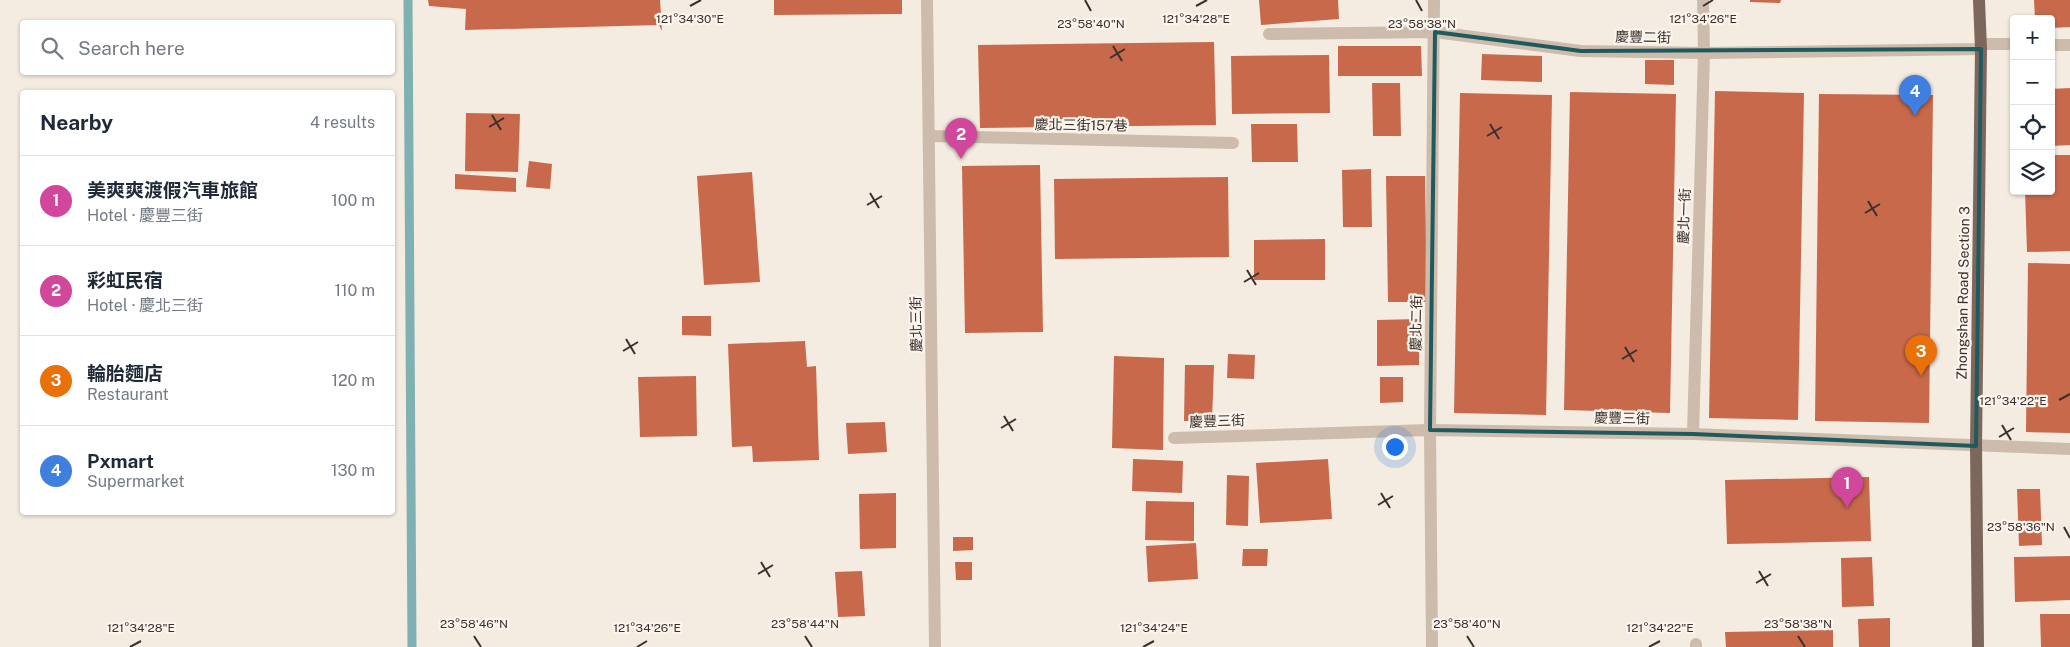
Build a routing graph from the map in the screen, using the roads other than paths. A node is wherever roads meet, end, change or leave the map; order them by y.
1 (927, 0) edge
2 (1434, 0) edge
3 (1702, 0) edge
4 (1979, 0) edge
5 (1435, 32) junction
6 (1268, 34) dead end
7 (2010, 44) edge
8 (2055, 45) edge
9 (2070, 45) edge
10 (1981, 49) junction
11 (1704, 53) junction
12 (929, 136) junction
13 (1233, 144) dead end
14 (1430, 430) junction
15 (1693, 434) junction
16 (1174, 438) dead end
17 (1976, 446) junction
18 (2070, 449) edge
19 (935, 647) edge
20 (1432, 647) edge
21 (1978, 647) edge

1 - 12 street, 慶北三街
2 - 5 street, 慶北二街
3 - 11 street, 慶北一街
4 - 10 main road, Zhongshan Road Section 3
5 - 6 street, 慶豐二街
5 - 11 street, 慶豐二街
5 - 14 street, 慶北二街
7 - 10 street, 慶豐二街
8 - 9 street
10 - 11 street, 慶豐二街
10 - 17 main road, Zhongshan Road Section 3
11 - 15 street, 慶北一街
12 - 13 street, 慶北三街157巷
12 - 19 street, 慶北三街
14 - 15 street, 慶豐三街
14 - 16 street, 慶豐三街
14 - 20 street, 慶北二街
15 - 17 street, 慶豐三街
17 - 18 street, 慶豐三街
17 - 21 main road, Zhongshan Road Section 3

